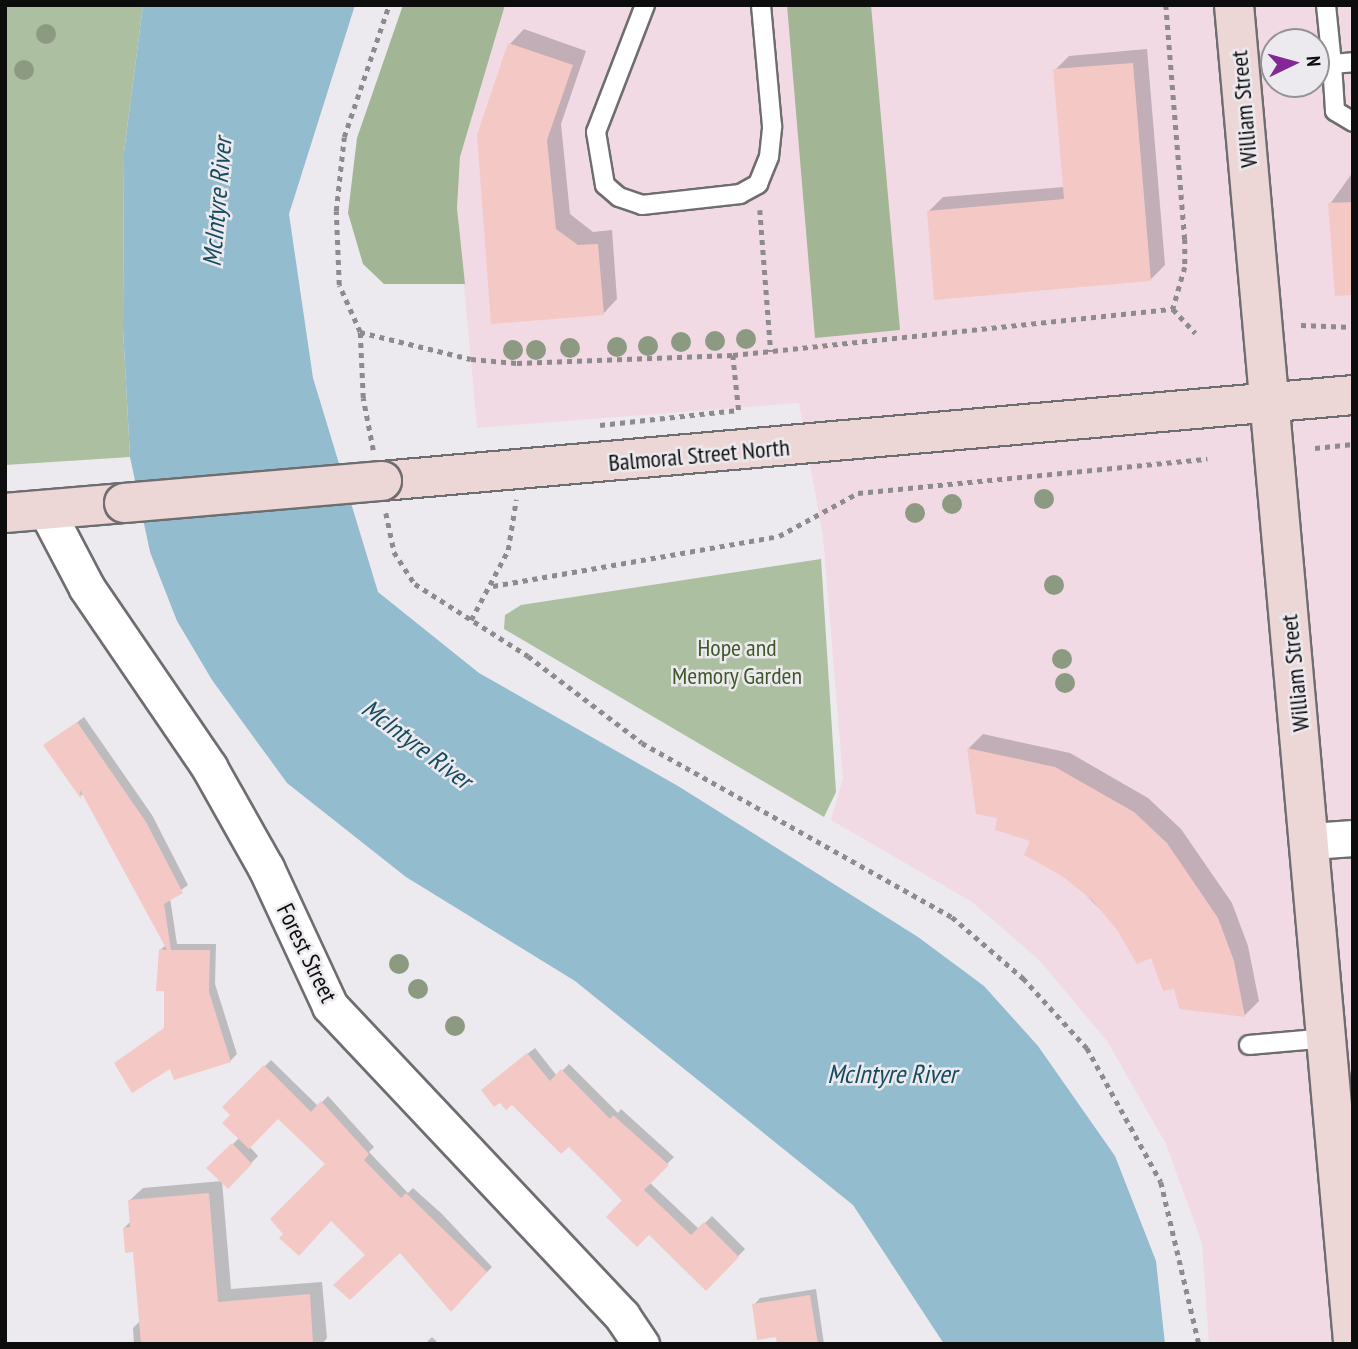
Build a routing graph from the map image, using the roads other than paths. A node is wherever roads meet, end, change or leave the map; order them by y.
1 (645, 5) edge
2 (761, 5) edge
3 (1234, 5) edge
4 (1326, 5) edge
5 (1353, 62) edge
6 (1332, 64) junction
7 (1353, 122) edge
8 (1353, 394) edge
9 (1269, 402) junction
10 (46, 510) junction
11 (5, 513) edge
12 (1353, 838) edge
13 (1311, 841) junction
14 (1328, 1038) junction
15 (1249, 1045) dead end
16 (1353, 1342) edge
17 (641, 1344) edge

1 - 2 lane
3 - 9 main road, William Street
4 - 6 lane
5 - 6 lane
6 - 7 lane
8 - 9 main road, Balmoral Street North
9 - 10 main road, Balmoral Street North, bridge
9 - 13 main road, William Street
10 - 11 main road, Balmoral Street North
10 - 17 street, Forest Street
12 - 13 street
13 - 14 main road, William Street
14 - 15 lane
14 - 16 main road, William Street

